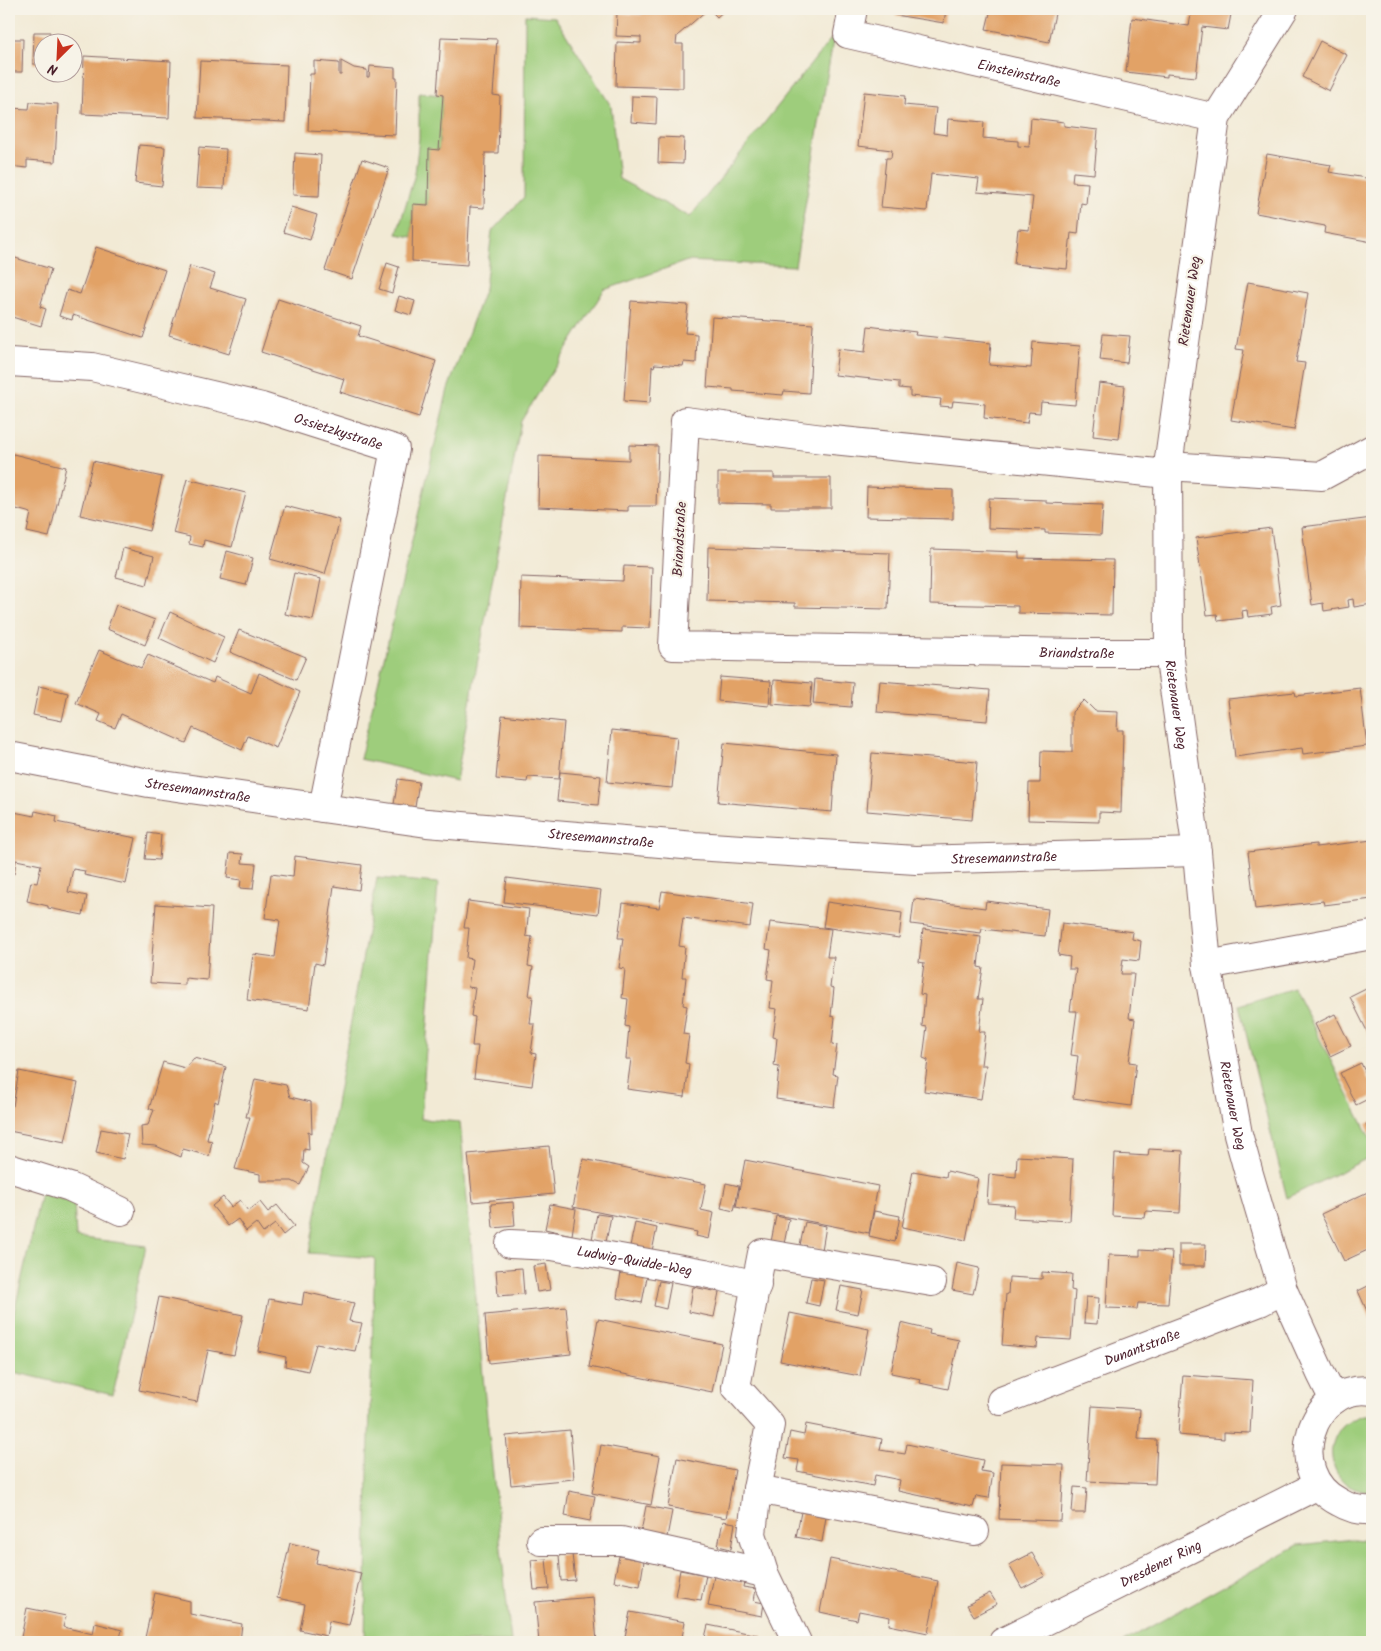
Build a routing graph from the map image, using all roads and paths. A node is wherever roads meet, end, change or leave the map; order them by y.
1 (853, 9) edge
2 (1284, 9) edge
3 (1216, 118) junction
4 (9, 362) edge
5 (1372, 449) edge
6 (1167, 470) junction
7 (1169, 653) junction
8 (9, 756) edge
9 (323, 808) junction
10 (1197, 852) junction
11 (1372, 935) edge
12 (1207, 966) junction
13 (9, 1168) edge
14 (121, 1211) dead end
15 (510, 1244) dead end
16 (932, 1282) dead end
17 (757, 1285) junction
18 (1283, 1290) junction
19 (1372, 1391) edge
20 (1334, 1400) junction
21 (1001, 1401) dead end
22 (1318, 1485) junction
23 (757, 1488) junction
24 (1372, 1510) edge
25 (975, 1531) dead end
26 (541, 1541) dead end
27 (764, 1573) junction
28 (797, 1642) edge
29 (1004, 1642) edge

1 - 3 street, Einsteinstraße
2 - 3 street, Rietenauer Weg
3 - 6 street, Rietenauer Weg
4 - 9 street, Ossietzkystraße
5 - 6 street
6 - 7 street, Rietenauer Weg
6 - 7 street, Briandstraße
7 - 10 street, Rietenauer Weg
8 - 9 street, Stresemannstraße
9 - 10 street, Stresemannstraße
10 - 12 street, Rietenauer Weg
11 - 12 street
12 - 18 street, Rietenauer Weg
13 - 14 street
15 - 17 street, Ludwig-Quidde-Weg
16 - 17 street
17 - 23 street
18 - 20 street, Rietenauer Weg
18 - 21 street, Dunantstraße
19 - 20 street
20 - 22 street
22 - 24 street
22 - 29 street, Dresdener Ring
23 - 25 street
23 - 27 street
26 - 27 street
27 - 28 street

